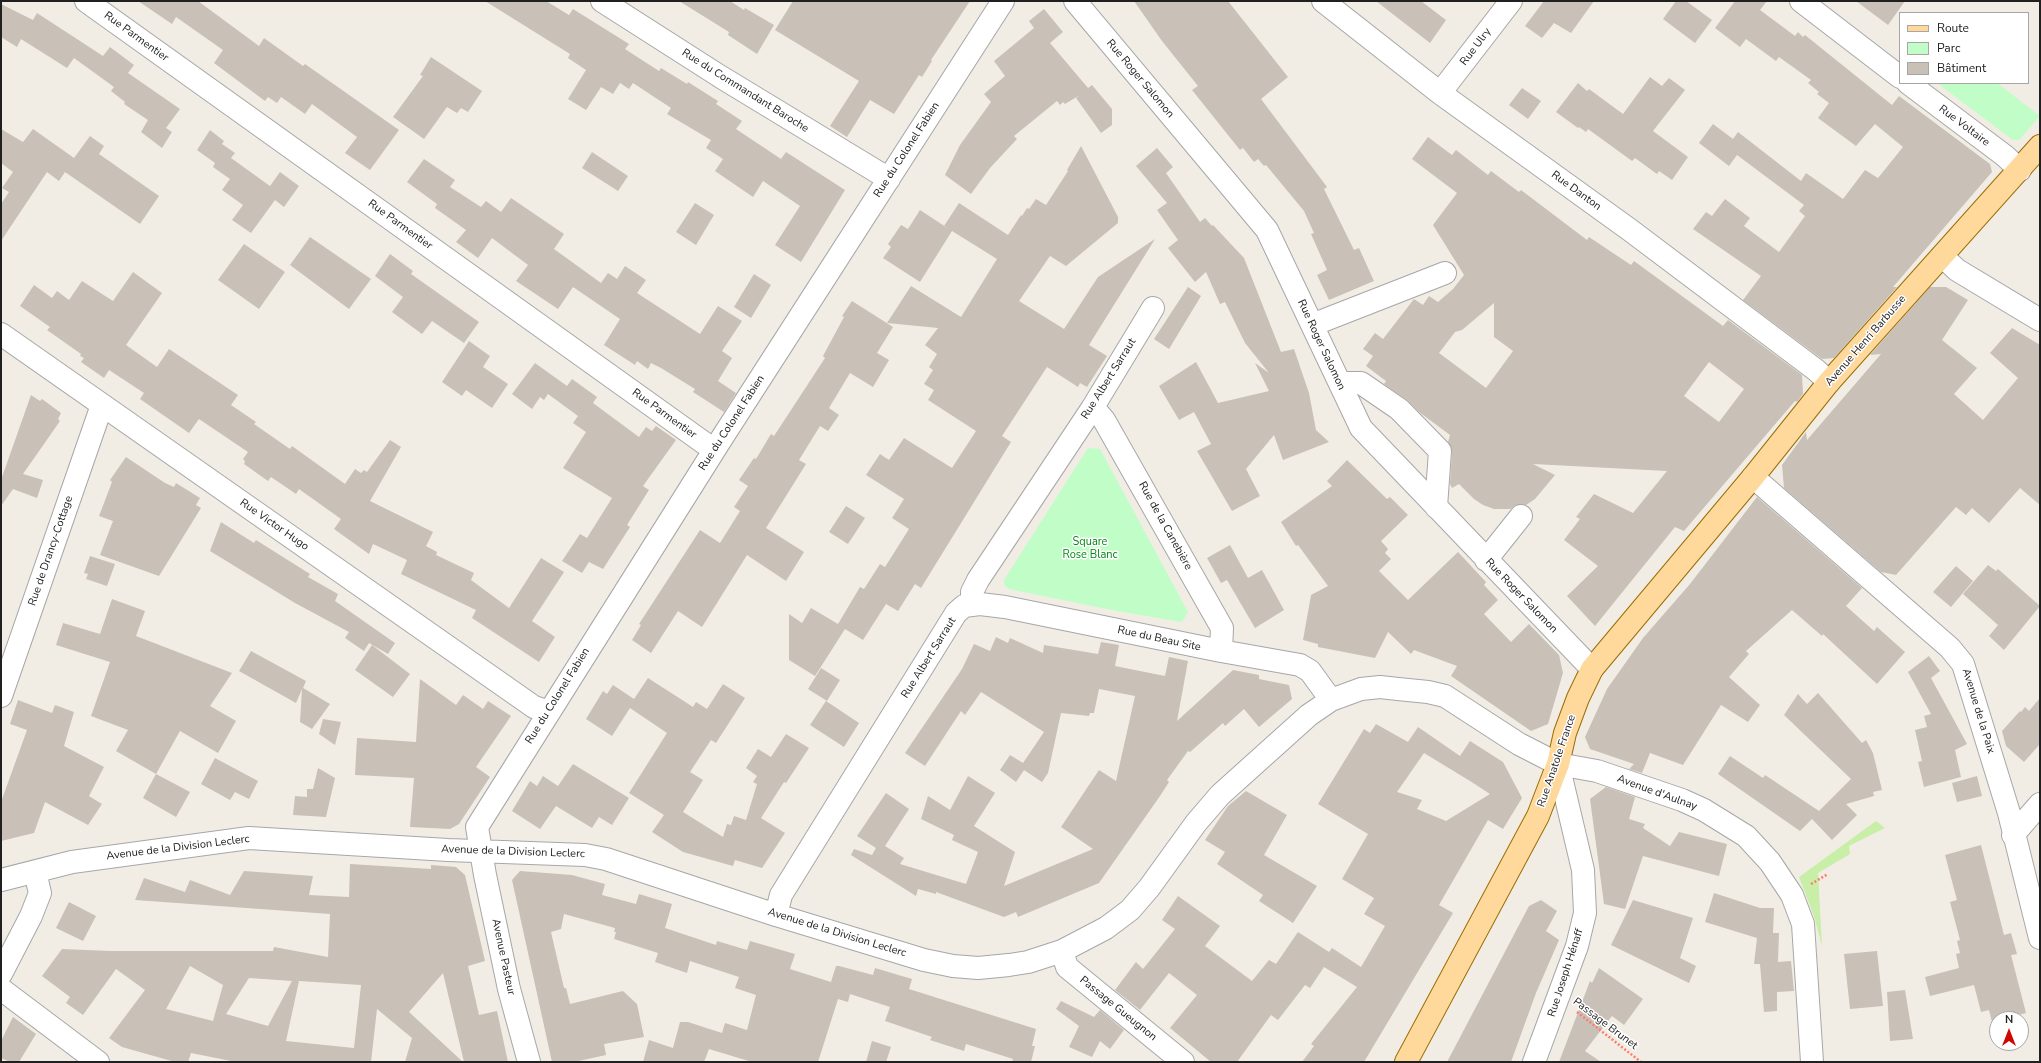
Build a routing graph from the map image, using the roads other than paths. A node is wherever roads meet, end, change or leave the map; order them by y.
1 (86, 1) edge
2 (602, 1) edge
3 (1003, 1) edge
4 (1075, 1) edge
5 (1323, 1) edge
6 (1511, 1) edge
7 (1801, 1) edge
8 (1899, 76) edge
9 (1909, 84) edge
10 (1440, 93) junction
11 (2040, 146) edge
12 (2020, 170) junction
13 (889, 179) junction
14 (1942, 256) junction
15 (1445, 273) dead end
16 (1153, 308) dead end
17 (2040, 320) edge
18 (1312, 325) junction
19 (1, 334) edge
20 (1829, 382) junction
21 (1340, 384) junction
22 (102, 405) junction
23 (1092, 407) junction
24 (714, 450) junction
25 (1753, 477) junction
26 (1436, 507) junction
27 (1521, 516) dead end
28 (1699, 542) joint
29 (1486, 560) junction
30 (972, 604) junction
31 (1221, 651) junction
32 (1592, 669) junction
33 (1, 696) edge
34 (1331, 700) junction
35 (548, 712) junction
36 (1558, 764) junction
37 (2040, 804) edge
38 (2013, 835) junction
39 (481, 850) junction
40 (35, 872) junction
41 (1, 880) edge
42 (776, 915) junction
43 (2040, 938) edge
44 (1062, 951) junction
45 (1, 974) edge
46 (1, 989) edge
47 (98, 1062) edge
48 (529, 1062) edge
49 (1183, 1062) edge
50 (1406, 1062) edge
51 (1534, 1062) edge
52 (1812, 1062) edge

1 - 24 street, Rue Parmentier
2 - 13 street, Rue du Commandant Baroche
3 - 13 street, Rue du Colonel Fabien
4 - 18 street, Rue Roger Salomon
5 - 10 street, Rue Danton
6 - 10 street, Rue Ulry
7 - 8 street
9 - 12 street, Rue Voltaire
10 - 20 street, Rue Danton
11 - 12 main road, Avenue Henri Barbusse
12 - 14 main road, Avenue Henri Barbusse
13 - 24 street, Rue du Colonel Fabien
14 - 17 street
14 - 20 main road, Avenue Henri Barbusse
15 - 18 street
16 - 23 street, Rue Albert Sarraut
18 - 21 street, Rue Roger Salomon
19 - 22 street, Rue Victor Hugo
20 - 25 main road, Avenue Henri Barbusse
21 - 26 street, Rue Roger Salomon
21 - 26 street
22 - 33 street, Rue de Drancy-Cottage
22 - 35 street, Rue Victor Hugo
23 - 30 street, Rue Albert Sarraut
23 - 31 street, Rue de la Canebière
24 - 35 street, Rue du Colonel Fabien
25 - 28 main road, Avenue Henri Barbusse
25 - 38 street, Avenue de la Paix
26 - 29 street, Rue Roger Salomon
27 - 29 street
28 - 32 main road, Rue Anatole France
29 - 32 street, Rue Roger Salomon
30 - 31 street, Rue du Beau Site
30 - 42 street, Rue Albert Sarraut
31 - 34 street, Rue du Beau Site
32 - 36 main road, Rue Anatole France
34 - 36 street, Avenue de la Division Leclerc
34 - 44 street, Avenue de la Division Leclerc
35 - 39 street, Rue du Colonel Fabien
36 - 50 main road, Rue Anatole France
36 - 51 street, Rue Joseph Hénaff
36 - 52 street, Avenue d'Aulnay
37 - 38 street
38 - 43 street, Avenue de la Paix
39 - 40 street, Avenue de la Division Leclerc
39 - 42 street, Avenue de la Division Leclerc
39 - 48 street, Avenue Pasteur
40 - 41 street, Avenue de la Division Leclerc
40 - 45 street
42 - 44 street, Avenue de la Division Leclerc
44 - 49 street, Passage Gueugnon
46 - 47 street

